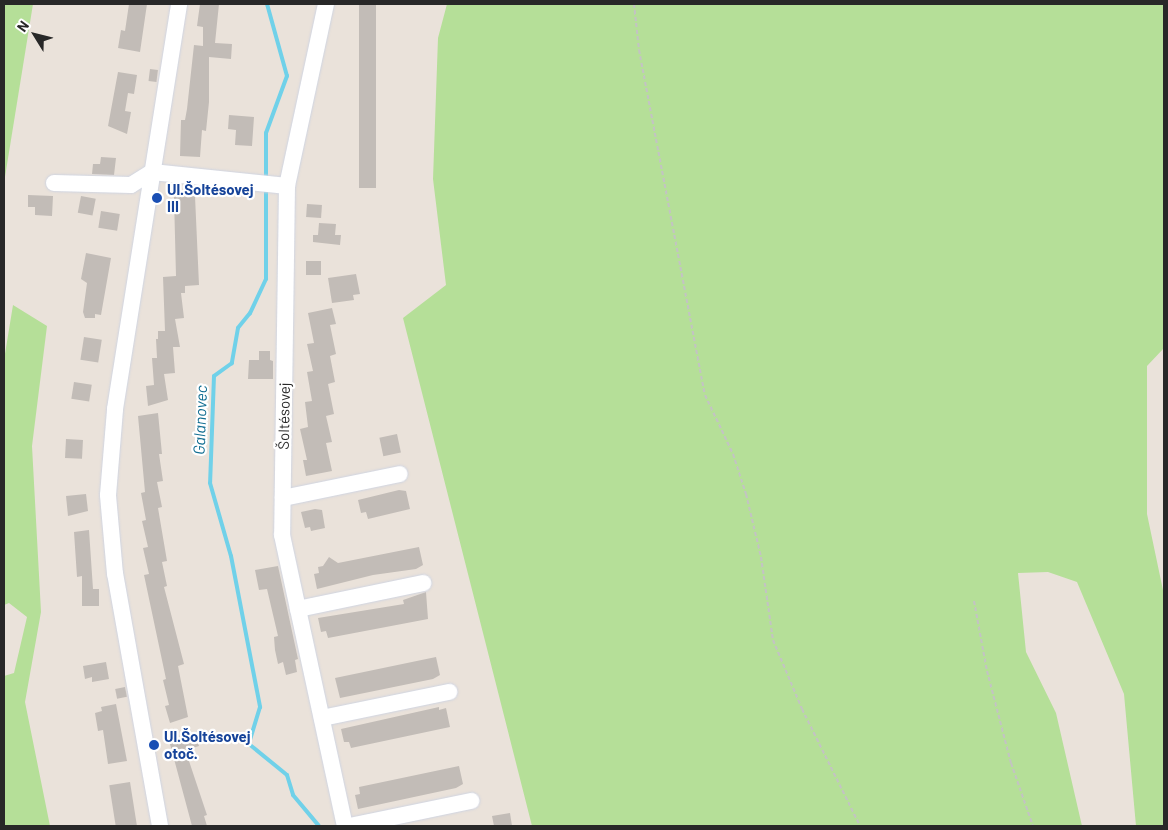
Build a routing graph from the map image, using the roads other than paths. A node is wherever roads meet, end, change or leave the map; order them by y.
1 (179, 4) edge
2 (326, 4) edge
3 (152, 172) junction
4 (54, 183) dead end
5 (288, 186) junction
6 (400, 474) dead end
7 (283, 498) junction
8 (424, 583) dead end
9 (298, 609) junction
10 (449, 692) dead end
11 (322, 718) junction
12 (471, 800) dead end
13 (160, 826) edge
14 (345, 826) edge
15 (350, 826) edge

1 - 3 street
2 - 5 street, Šoltésovej
3 - 4 street
3 - 5 street
3 - 13 street
5 - 7 street, Šoltésovej
6 - 7 street
7 - 9 street, Šoltésovej
8 - 9 street
9 - 11 street, Šoltésovej
10 - 11 street
11 - 14 street, Šoltésovej
12 - 15 street

